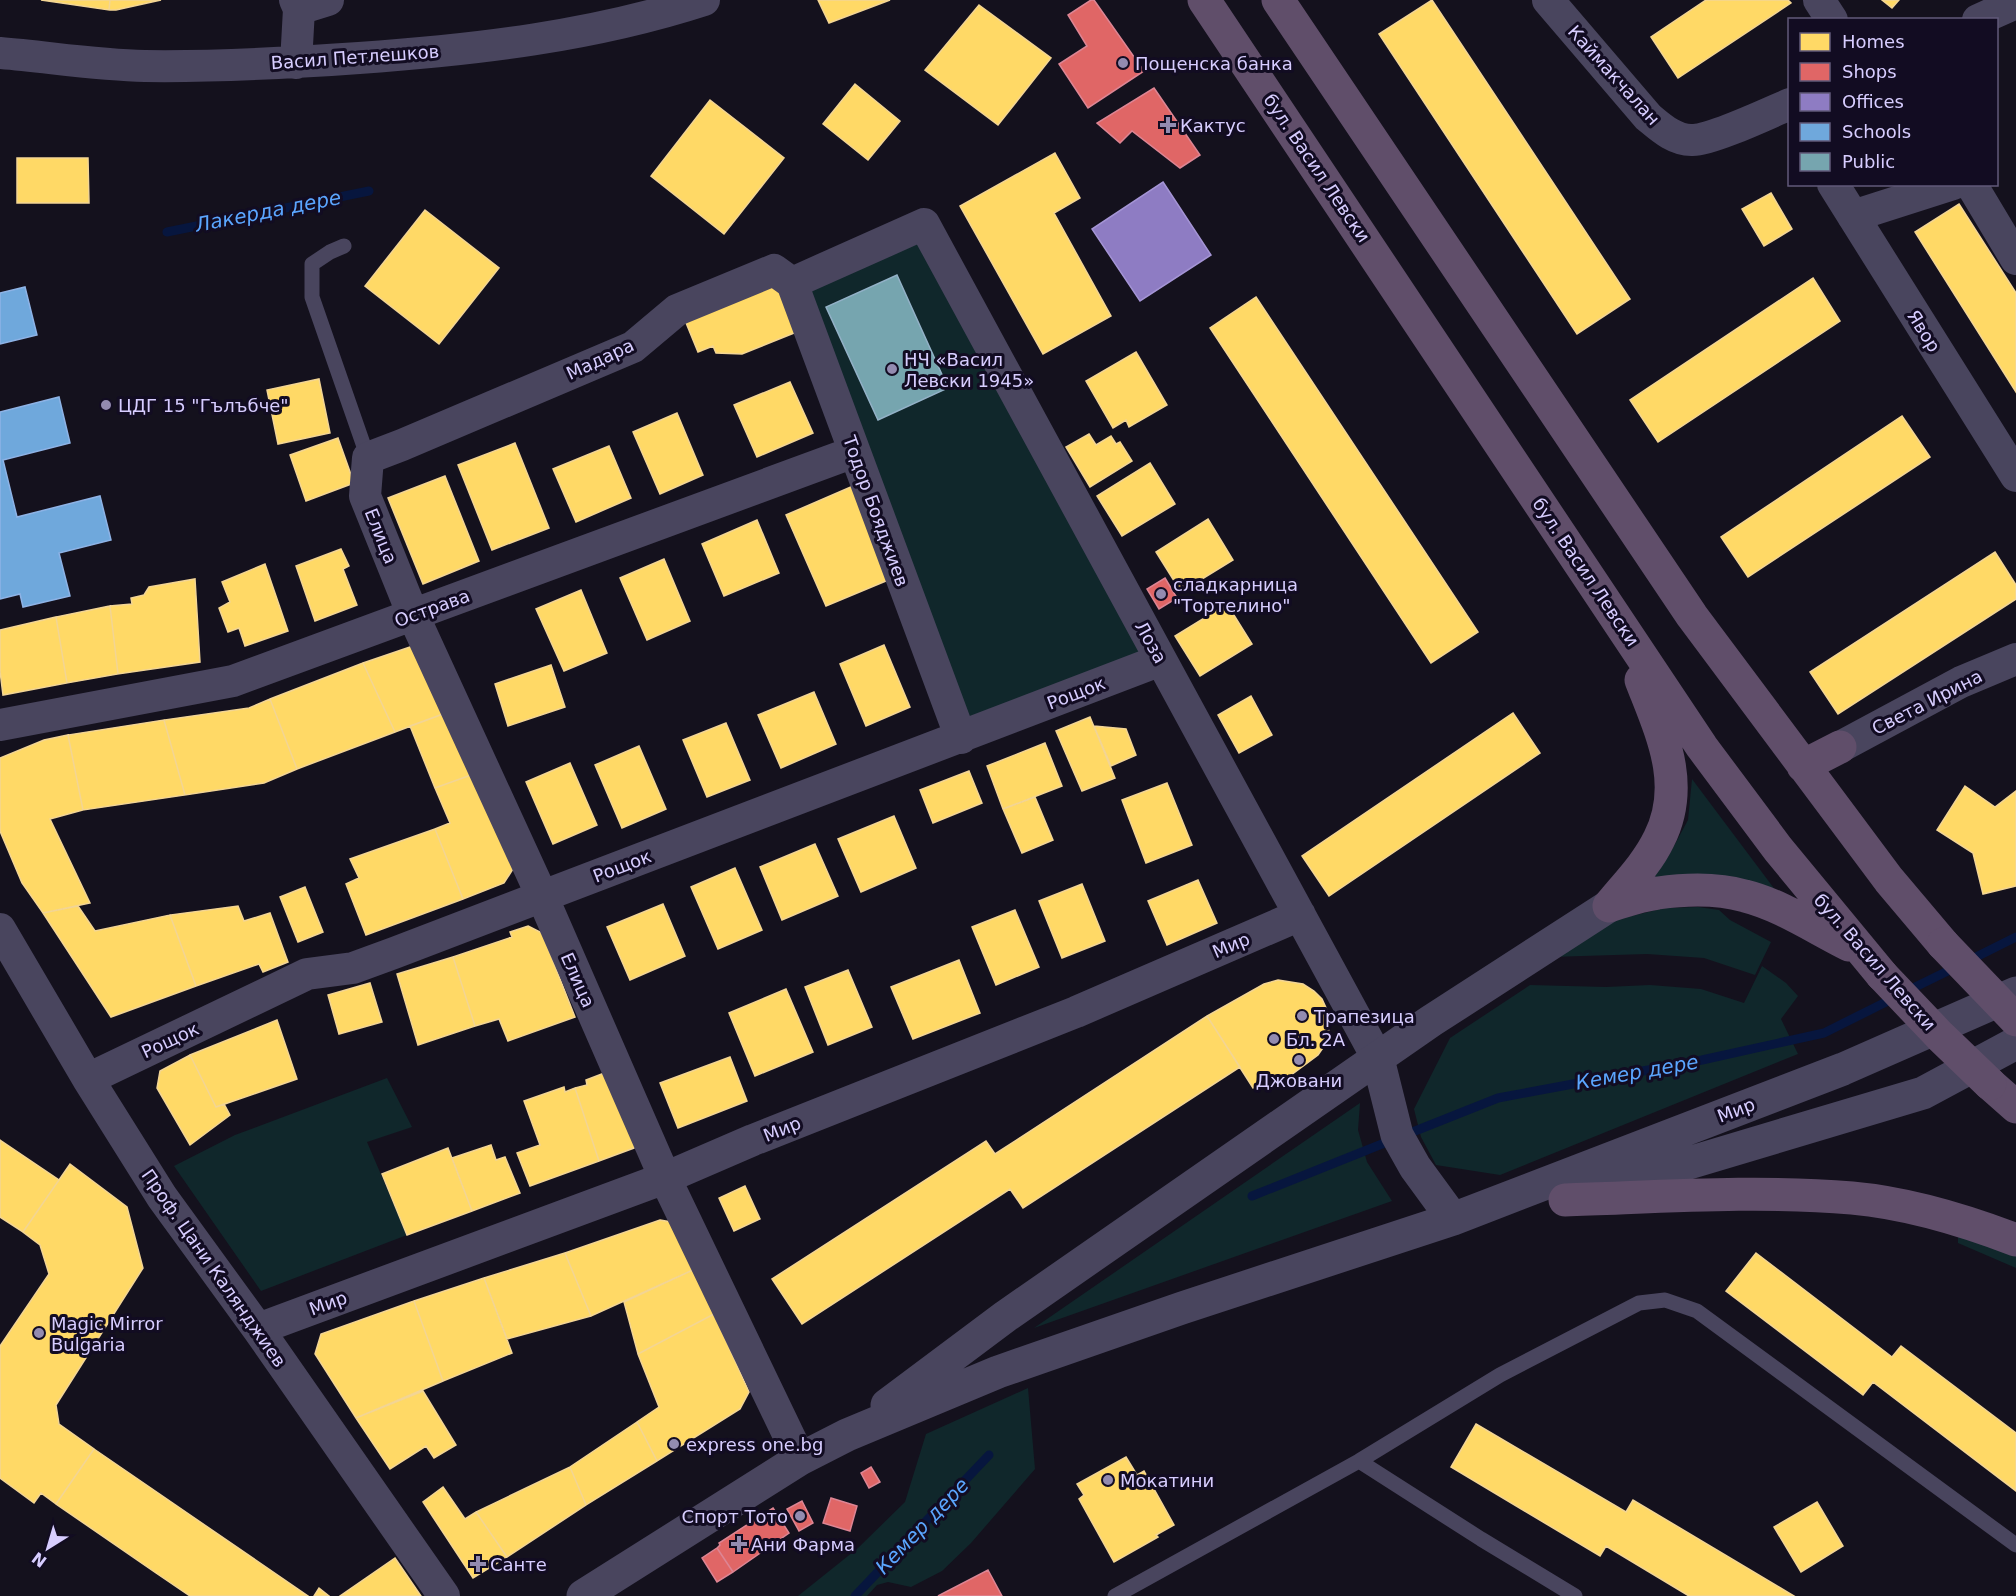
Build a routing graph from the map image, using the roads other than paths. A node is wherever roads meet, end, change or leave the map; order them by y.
1 (704, 0) edge
2 (1204, 0) edge
3 (1278, 0) edge
4 (1548, 0) edge
5 (1819, 0) edge
6 (307, 3) edge
7 (2016, 3) edge
8 (1831, 18) edge
9 (1982, 18) edge
10 (0, 53) edge
11 (296, 63) junction
12 (1788, 108) edge
13 (1834, 186) edge
14 (1947, 186) edge
15 (1972, 186) edge
16 (1853, 216) junction
17 (344, 246) dead end
18 (2016, 259) edge
19 (792, 283) junction
20 (854, 452) junction
21 (368, 458) junction
22 (2016, 476) edge
23 (413, 615) junction
24 (1621, 624) junction
25 (2016, 658) edge
26 (1161, 660) junction
27 (0, 725) edge
28 (961, 738) junction
29 (1840, 747) joint
30 (1803, 766) junction
31 (542, 896) junction
32 (1609, 906) junction
33 (1300, 915) junction
34 (0, 929) edge
35 (1872, 963) junction
36 (2016, 993) edge
37 (2016, 1020) edge
38 (2016, 1043) edge
39 (1378, 1059) junction
40 (88, 1079) junction
41 (2016, 1107) edge
42 (665, 1178) junction
43 (1564, 1200) junction
44 (1453, 1219) junction
45 (2016, 1240) edge
46 (258, 1329) junction
47 (847, 1435) junction
48 (800, 1459) junction
49 (1359, 1461) junction
50 (2016, 1545) edge
51 (444, 1596) edge
52 (583, 1596) edge
53 (1115, 1596) edge
54 (1575, 1596) edge

1 - 11 street, Васил Петлешков
2 - 24 highway, бул. Васил Левски
3 - 30 highway
4 - 12 street, Каймакчалан
5 - 8 street
6 - 11 street
7 - 9 street
10 - 11 street, Васил Петлешков
13 - 16 street, Явор
14 - 16 street
15 - 18 street
16 - 22 street, Явор
17 - 21 lane
19 - 20 street, Тодор Бояджиев
19 - 21 street, Мадара
19 - 26 street, Лоза
20 - 23 street, Острава
20 - 28 street, Тодор Бояджиев
21 - 23 street, Елица
23 - 27 street, Острава
23 - 31 street, Елица
24 - 32 highway
24 - 35 highway, бул. Васил Левски
25 - 29 street, Света Ирина
26 - 28 street, Рощок
26 - 33 street, Лоза
28 - 31 street, Рощок
29 - 30 highway
30 - 37 highway, bridge
31 - 40 street, Рощок
31 - 42 street, Елица
32 - 35 highway
32 - 39 street, Мир
33 - 39 street, Лоза
33 - 42 street, Мир
34 - 40 street, Проф. Цани Калянджиев
35 - 41 highway, бул. Васил Левски, bridge
36 - 44 street, Мир
38 - 43 street, Мир
39 - 44 street
39 - 47 street, Мир
40 - 46 street, Проф. Цани Калянджиев
42 - 46 street, Мир
42 - 48 street, Елица
43 - 44 street, Мир
43 - 45 highway
44 - 47 street, Мир
46 - 51 street, Проф. Цани Калянджиев
47 - 48 street, Мир
48 - 52 street, Мир
49 - 50 lane
49 - 53 lane
49 - 54 lane

